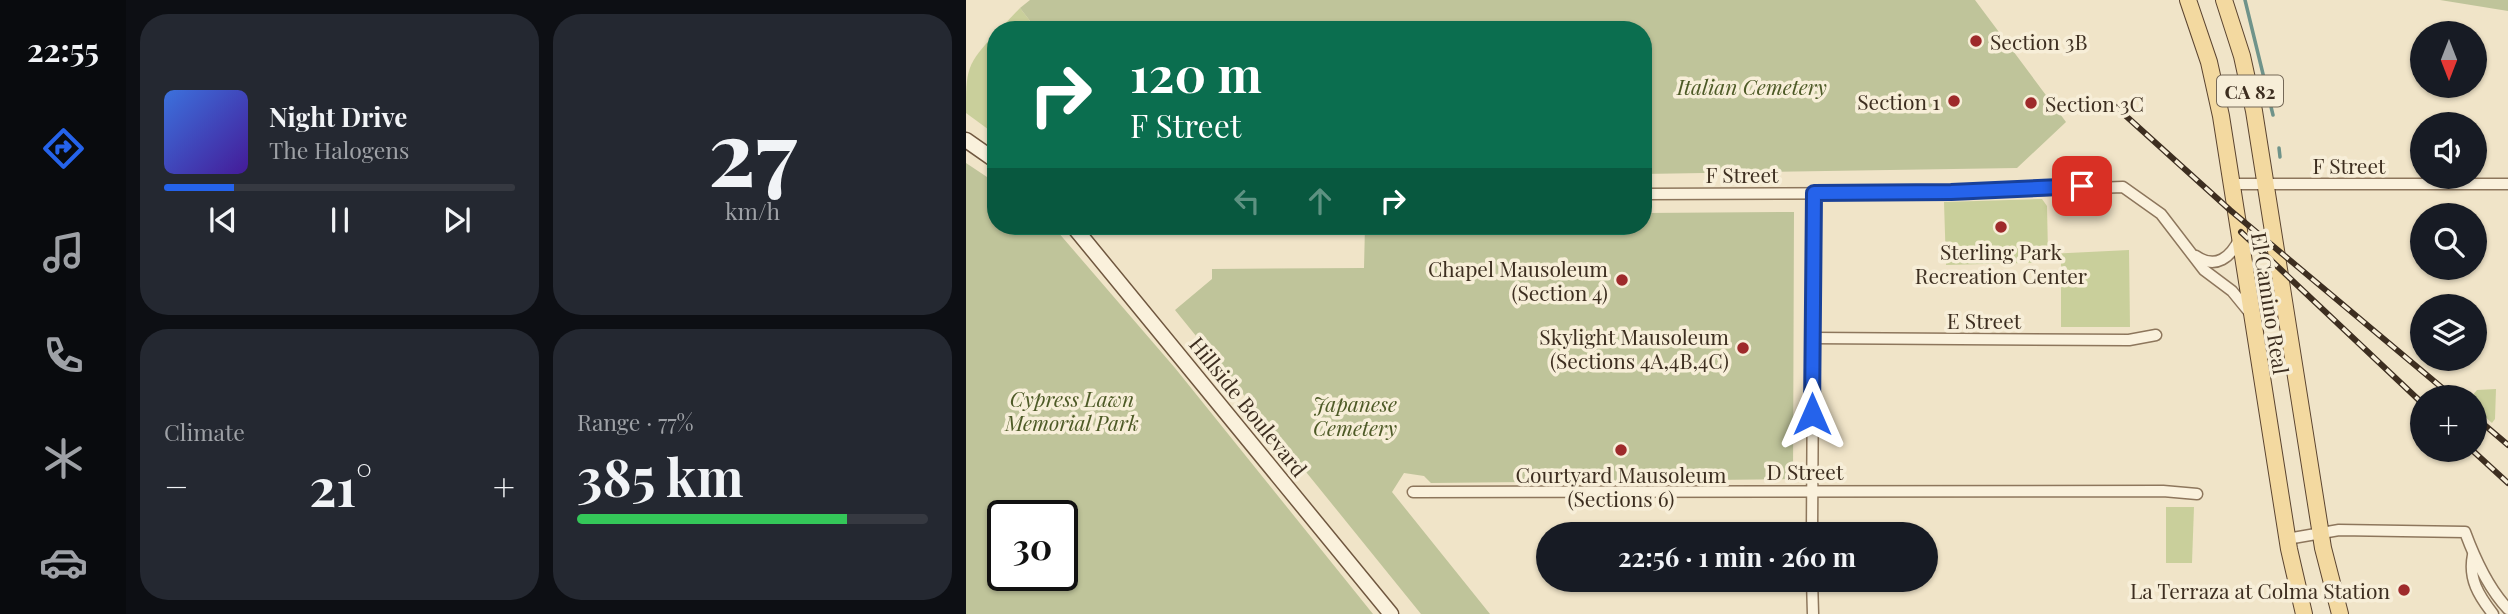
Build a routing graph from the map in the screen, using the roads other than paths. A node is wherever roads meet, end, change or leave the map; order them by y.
1 (2188, 0) edge
2 (2224, 0) edge
3 (966, 141) edge
4 (987, 155) edge
5 (2231, 184) junction
6 (2266, 184) junction
7 (2508, 184) edge
8 (1814, 193) junction
9 (1652, 194) edge
10 (1086, 235) edge
11 (2240, 238) junction
12 (2191, 253) junction
13 (2252, 315) junction
14 (2156, 335) dead end
15 (1811, 338) junction
16 (1812, 490) junction
17 (1413, 492) dead end
18 (2197, 494) dead end
19 (1812, 522) edge
20 (2320, 533) junction
21 (2287, 539) junction
22 (2473, 555) junction
23 (1812, 592) edge
24 (2508, 609) edge
25 (1391, 614) edge
26 (1812, 614) edge
27 (2304, 614) edge
28 (2340, 614) edge
29 (2493, 614) edge

1 - 5 main road, El Camino Real / CA 82
2 - 6 main road, El Camino Real / CA 82
3 - 4 main road
5 - 6 street, F Street
5 - 11 main road, El Camino Real / CA 82
6 - 7 street, F Street
6 - 20 main road, El Camino Real / CA 82
8 - 9 street, F Street
8 - 12 street, F Street
8 - 15 street
10 - 25 main road, Hillside Boulevard
11 - 12 street
11 - 13 main road, El Camino Real / CA 82
12 - 13 street, F Street
13 - 21 main road, El Camino Real / CA 82
14 - 15 street, E Street
15 - 16 street
16 - 17 street, D Street
16 - 18 street, D Street
16 - 19 street
20 - 21 street
20 - 22 street
20 - 28 main road, El Camino Real / CA 82
21 - 27 main road, El Camino Real / CA 82
22 - 24 street
22 - 29 street
23 - 26 street

